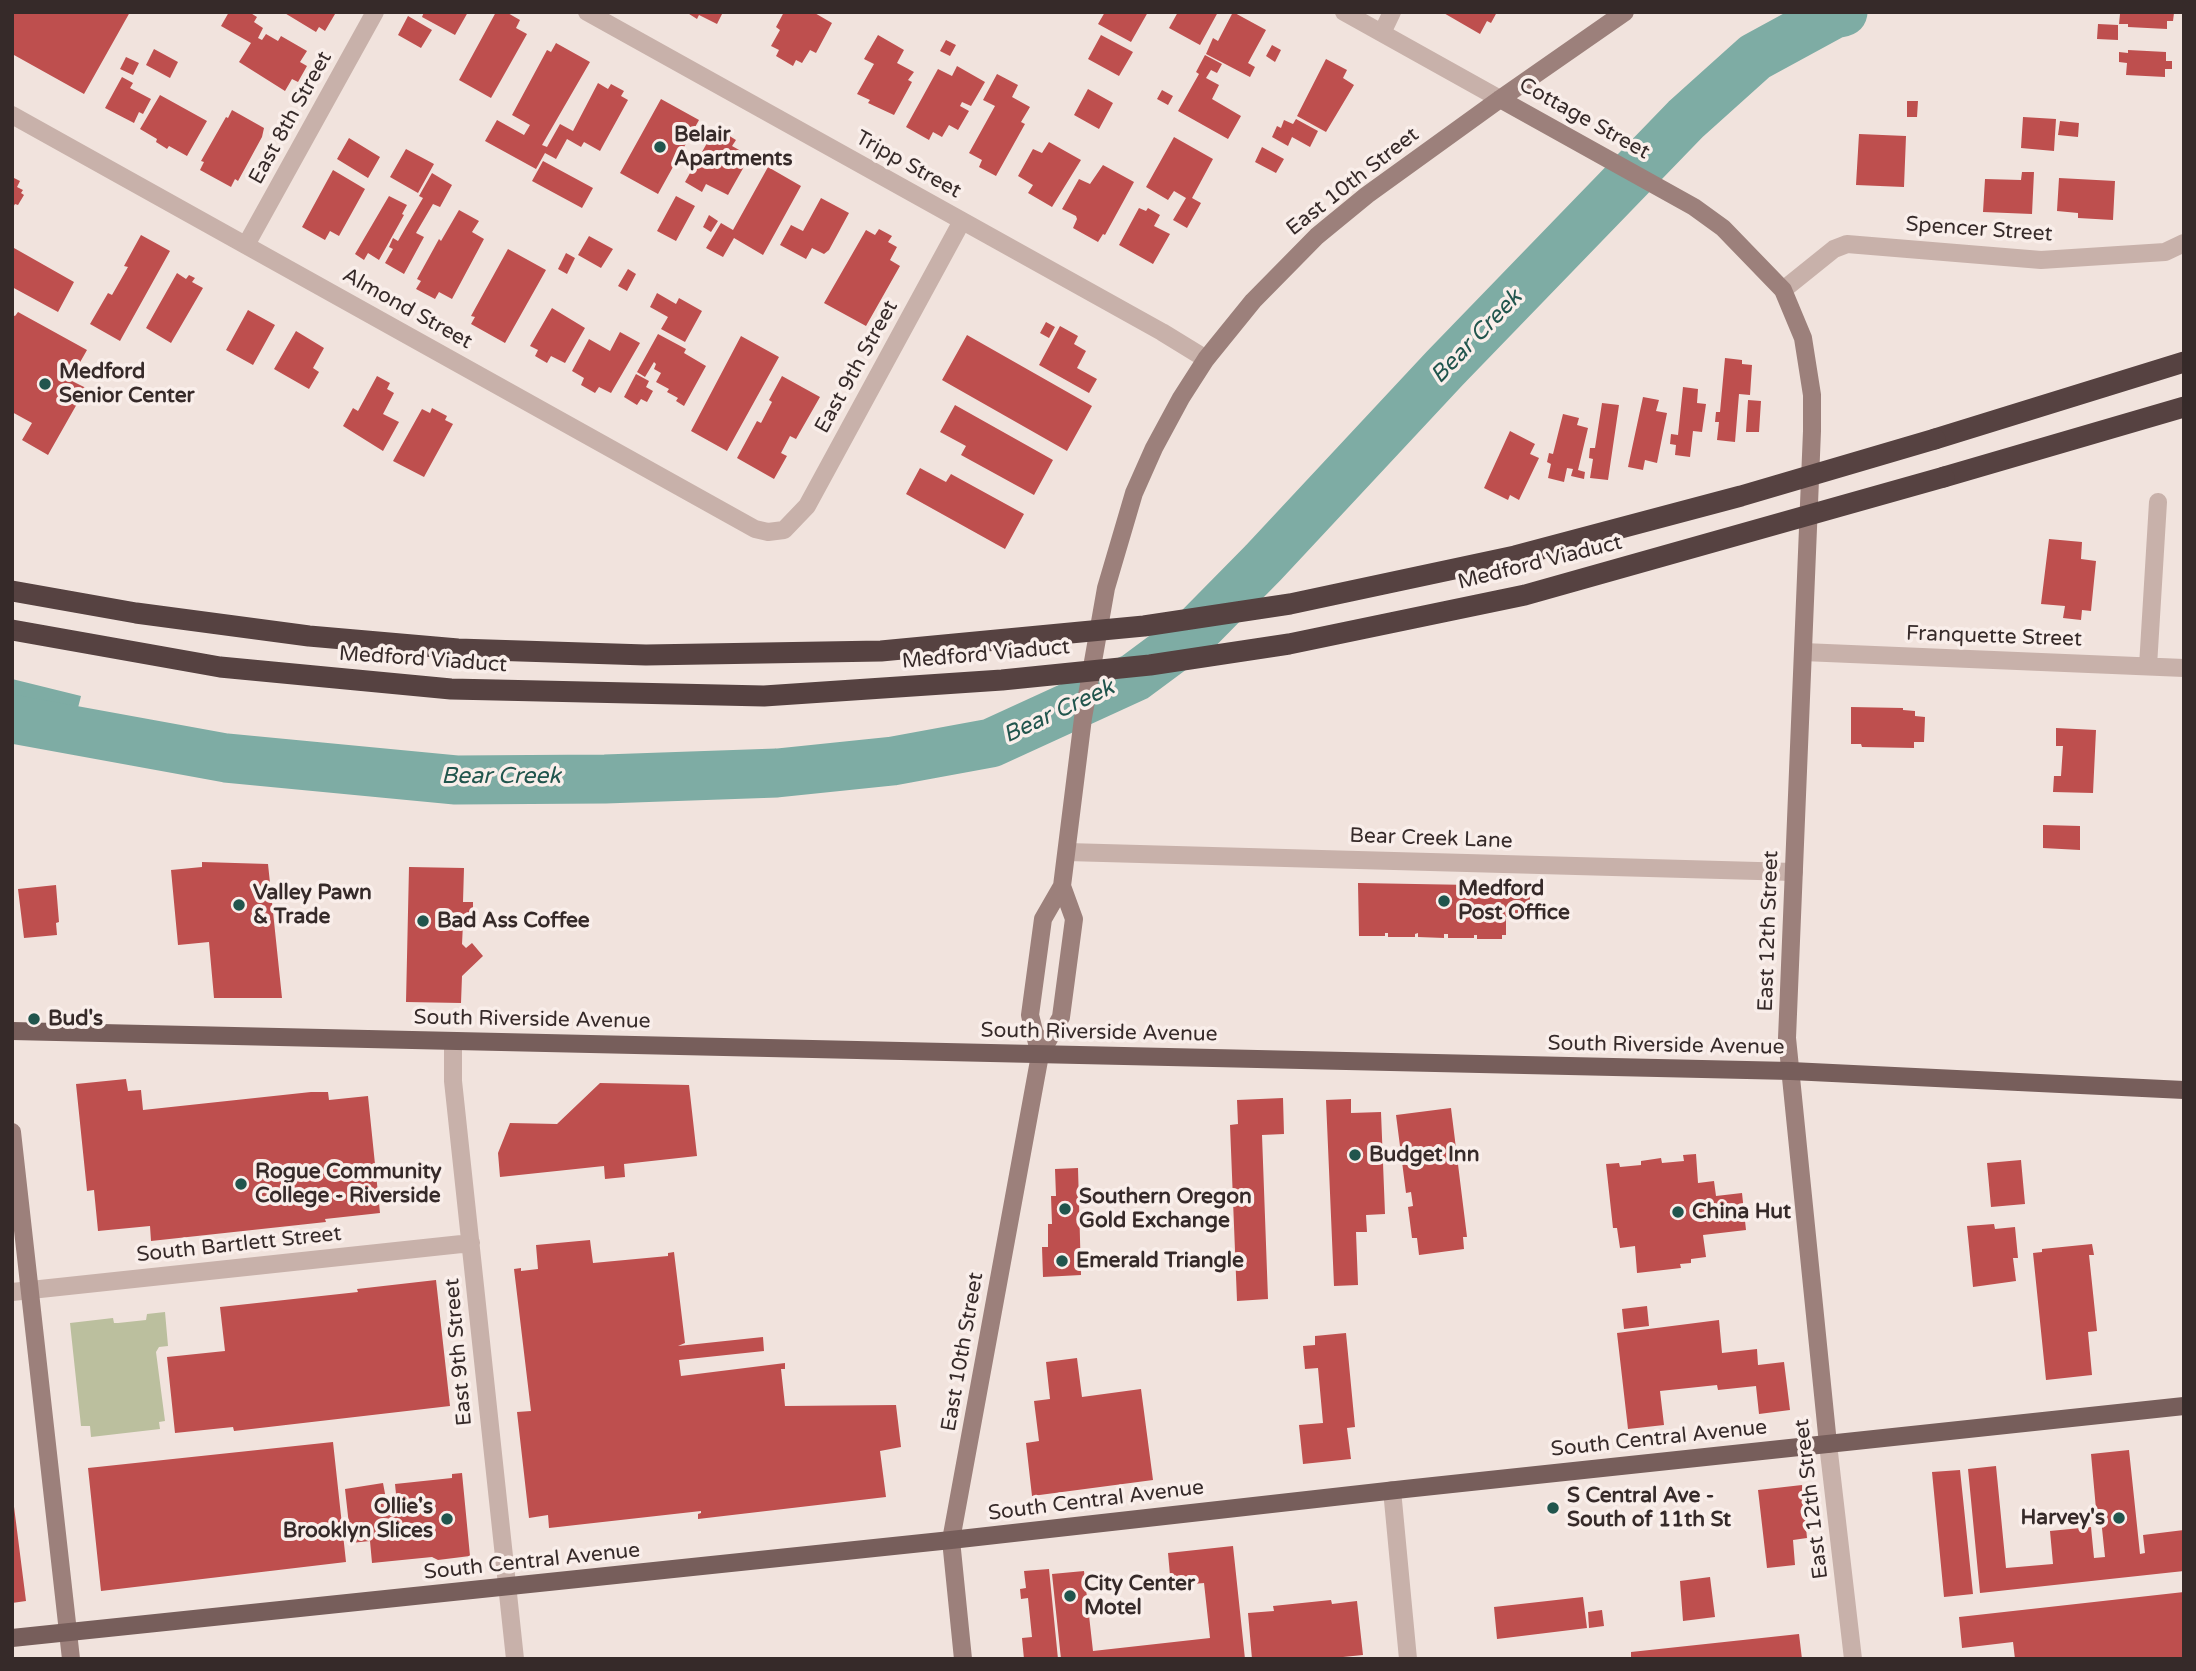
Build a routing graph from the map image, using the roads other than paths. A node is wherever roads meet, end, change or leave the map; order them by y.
1 (375, 12) edge
2 (587, 12) edge
3 (1344, 12) edge
4 (1392, 12) edge
5 (1625, 12) edge
6 (1382, 33) junction
7 (1500, 99) junction
8 (12, 115) edge
9 (962, 221) junction
10 (2184, 243) edge
11 (246, 245) junction
12 (1783, 290) junction
13 (1206, 359) junction
14 (2184, 362) edge
15 (2184, 407) edge
16 (2158, 502) dead end
17 (784, 530) joint
18 (12, 591) edge
19 (12, 630) edge
20 (1803, 652) junction
21 (2148, 666) junction
22 (2184, 668) edge
23 (1066, 852) junction
24 (1794, 872) junction
25 (1062, 886) junction
26 (12, 1031) edge
27 (453, 1041) junction
28 (1040, 1055) junction
29 (1791, 1072) junction
30 (2184, 1090) edge
31 (12, 1132) edge
32 (471, 1243) junction
33 (20, 1291) edge
34 (2184, 1406) edge
35 (1828, 1444) junction
36 (1392, 1490) junction
37 (951, 1540) junction
38 (507, 1587) junction
39 (68, 1632) junction
40 (12, 1639) edge
41 (71, 1659) edge
42 (515, 1659) edge
43 (963, 1659) edge
44 (1408, 1659) edge
45 (1853, 1659) edge

1 - 11 street, East 8th Street
2 - 9 street, Tripp Street
3 - 6 street, Cottage Street
4 - 6 street
5 - 7 street, East 10th Street
6 - 7 street, Cottage Street
7 - 12 street, Cottage Street
7 - 13 street, East 10th Street
8 - 11 street, Almond Street
9 - 13 street, Tripp Street
9 - 17 street, East 9th Street
10 - 12 street, Spencer Street
11 - 17 street, Almond Street
12 - 20 street, East 12th Street
13 - 23 street, East 10th Street, bridge
14 - 18 highway, Medford Viaduct, bridge
15 - 19 highway, Medford Viaduct, bridge
16 - 21 street
20 - 21 street, Franquette Street
20 - 24 street, East 12th Street
21 - 22 street, Franquette Street
23 - 24 street, Bear Creek Lane
23 - 25 street, East 10th Street
24 - 29 street, East 12th Street
25 - 28 street, East 10th Street
25 - 28 street, East 10th Street
26 - 27 main road, South Riverside Avenue
27 - 28 main road, South Riverside Avenue
27 - 32 street, East 9th Street
28 - 29 main road, South Riverside Avenue
28 - 37 street, East 10th Street
29 - 30 main road, South Riverside Avenue
29 - 35 street, East 12th Street
31 - 33 street
32 - 33 street, South Bartlett Street
32 - 38 street, East 9th Street
33 - 39 street
34 - 35 main road, South Central Avenue
35 - 36 main road, South Central Avenue
35 - 45 street, East 12th Street
36 - 37 main road, South Central Avenue
36 - 44 street
37 - 38 main road, South Central Avenue
37 - 43 street, East 10th Street
38 - 39 main road, South Central Avenue
38 - 42 street, East 9th Street
39 - 40 main road, South Central Avenue
39 - 41 street

